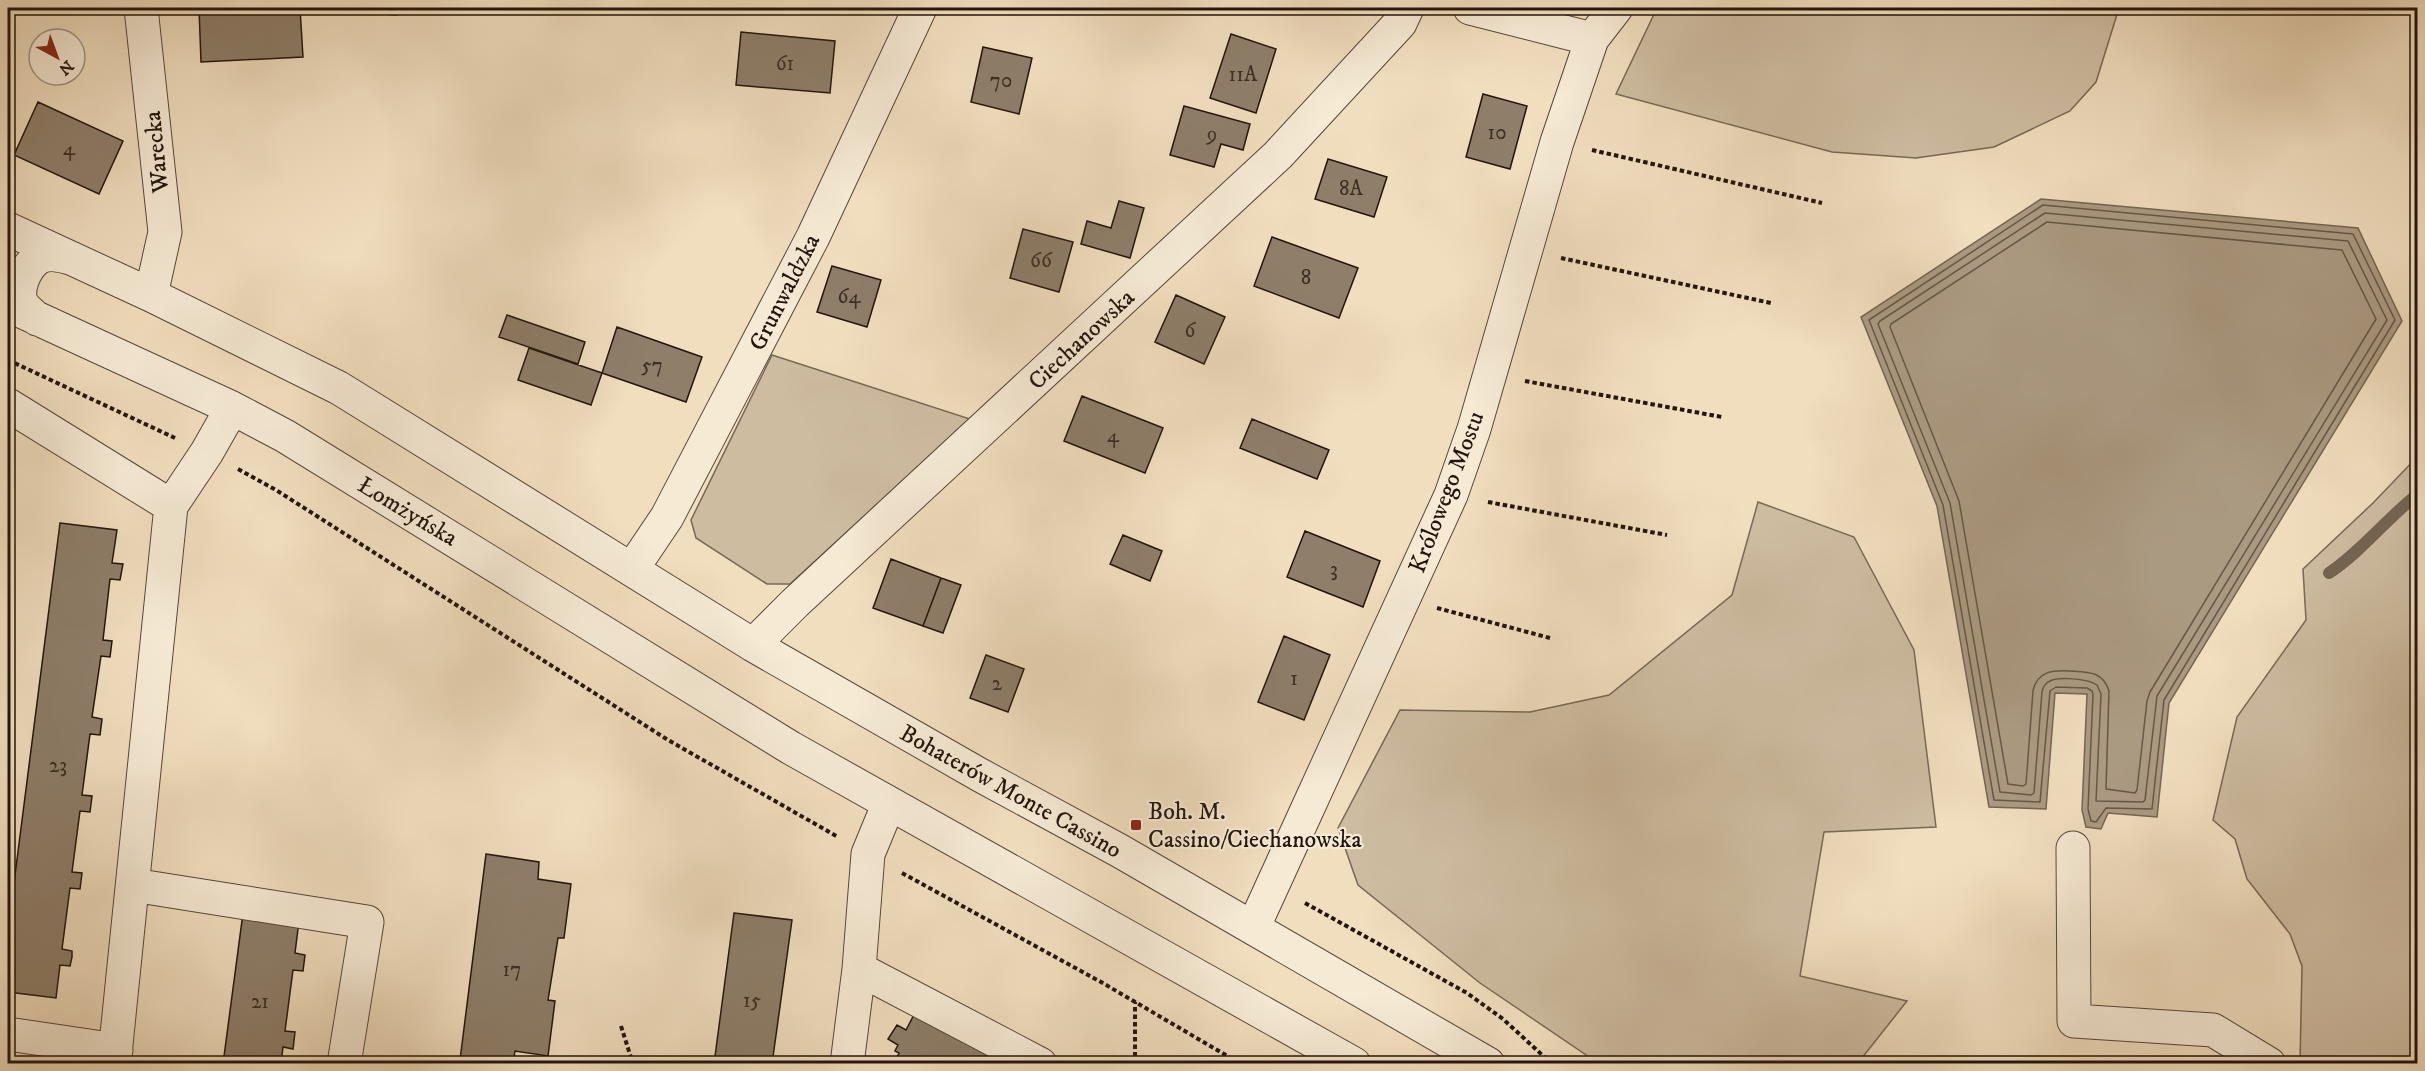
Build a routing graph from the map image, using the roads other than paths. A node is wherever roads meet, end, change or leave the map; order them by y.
1 (141, 8) edge
2 (920, 8) edge
3 (1470, 8) edge
4 (1616, 8) edge
5 (1403, 15) edge
6 (1592, 39) junction
7 (8, 229) edge
8 (81, 262) junction
9 (150, 295) junction
10 (8, 305) edge
11 (37, 319) junction
12 (8, 405) edge
13 (232, 408) junction
14 (171, 506) junction
15 (632, 569) junction
16 (753, 645) junction
17 (889, 803) junction
18 (2073, 848) dead end
19 (133, 885) junction
20 (1254, 928) junction
21 (859, 969) junction
22 (8, 1034) edge
23 (115, 1057) edge
24 (1474, 1058) edge
25 (344, 1064) edge
26 (847, 1064) edge
27 (1040, 1064) edge
28 (1354, 1064) edge
29 (2269, 1064) edge

1 - 9 street, Warecka
2 - 15 street, Grunwaldzka
3 - 6 street
4 - 6 street, Królowego Mostu
5 - 16 street, Ciechanowska
6 - 20 street, Królowego Mostu
7 - 8 street
8 - 9 street
8 - 11 street
9 - 15 street
10 - 11 street, Łomżyńska
11 - 13 street, Łomżyńska
12 - 14 street
13 - 14 street
13 - 17 street, Łomżyńska
14 - 19 street
15 - 16 street
16 - 20 street, Bohaterów Monte Cassino
17 - 21 street
17 - 28 street
18 - 29 street
19 - 23 street
19 - 25 street
20 - 24 street, Bohaterów Monte Cassino
21 - 26 street
21 - 27 street
22 - 23 street

